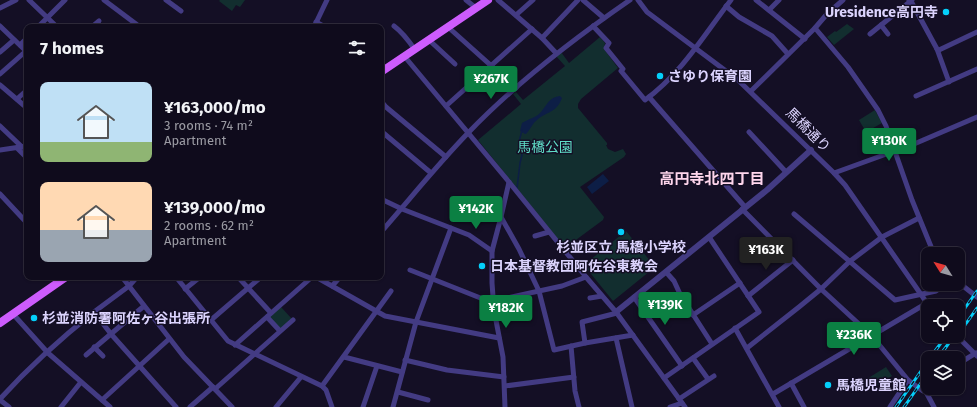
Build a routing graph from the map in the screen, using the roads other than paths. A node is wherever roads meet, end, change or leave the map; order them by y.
1 (16, 0) edge
2 (29, 0) edge
3 (65, 0) edge
4 (104, 0) edge
5 (166, 0) edge
6 (327, 0) edge
7 (466, 0) edge
8 (488, 0) edge
9 (498, 0) edge
10 (533, 0) edge
11 (578, 0) edge
12 (583, 0) edge
13 (630, 0) edge
14 (638, 0) edge
15 (731, 0) edge
16 (756, 0) edge
17 (779, 0) edge
18 (843, 0) edge
19 (910, 0) edge
20 (726, 6) junction
21 (0, 8) edge
22 (476, 8) junction
23 (769, 10) junction
24 (181, 11) dead end
25 (516, 15) junction
26 (48, 18) junction
27 (604, 18) junction
28 (99, 20) dead end
29 (41, 24) edge
30 (54, 24) edge
31 (95, 24) edge
32 (136, 24) edge
33 (315, 24) edge
34 (881, 25) junction
35 (0, 26) edge
36 (394, 26) dead end
37 (593, 26) junction
38 (448, 27) junction
39 (815, 28) junction
40 (532, 29) junction
41 (977, 32) edge
42 (870, 34) dead end
43 (888, 34) dead end
44 (542, 38) junction
45 (805, 39) junction
46 (14, 40) junction
47 (429, 40) junction
48 (24, 41) edge
49 (20, 45) junction
50 (696, 48) junction
51 (24, 49) edge
52 (937, 49) junction
53 (415, 50) junction
54 (0, 52) edge
55 (24, 53) edge
56 (556, 53) junction
57 (788, 54) junction
58 (405, 57) junction
59 (455, 64) dead end
60 (492, 65) junction
61 (384, 68) edge
62 (977, 69) edge
63 (0, 74) edge
64 (949, 82) junction
65 (0, 85) edge
66 (516, 88) junction
67 (751, 91) junction
68 (24, 93) edge
69 (916, 96) dead end
70 (649, 97) junction
71 (17, 100) junction
72 (384, 104) edge
73 (24, 106) edge
74 (446, 106) junction
75 (977, 117) edge
76 (0, 126) edge
77 (749, 132) dead end
78 (468, 133) junction
79 (384, 134) edge
80 (22, 147) edge
81 (0, 150) edge
82 (811, 150) junction
83 (895, 152) junction
84 (446, 158) junction
85 (786, 172) junction
86 (431, 173) junction
87 (834, 173) junction
88 (509, 182) junction
89 (0, 194) edge
90 (384, 200) edge
91 (743, 208) junction
92 (402, 209) junction
93 (794, 214) dead end
94 (501, 217) junction
95 (919, 218) junction
96 (24, 220) edge
97 (451, 228) junction
98 (384, 229) edge
99 (549, 232) junction
100 (535, 236) dead end
101 (709, 236) junction
102 (882, 237) junction
103 (931, 247) edge
104 (492, 251) junction
105 (793, 260) junction
106 (849, 262) junction
107 (410, 270) dead end
108 (666, 272) junction
109 (586, 278) junction
110 (432, 279) junction
111 (62, 280) edge
112 (124, 280) edge
113 (134, 280) edge
114 (178, 280) edge
115 (196, 280) edge
116 (241, 280) edge
117 (257, 280) edge
118 (309, 280) edge
119 (321, 280) edge
120 (337, 280) edge
121 (740, 283) junction
122 (129, 286) junction
123 (332, 286) junction
124 (248, 288) junction
125 (965, 288) edge
126 (185, 289) junction
127 (821, 289) junction
128 (391, 290) dead end
129 (539, 291) junction
130 (932, 291) edge
131 (922, 294) junction
132 (602, 296) junction
133 (748, 296) junction
134 (634, 297) junction
135 (977, 297) edge
136 (590, 298) dead end
137 (925, 299) edge
138 (493, 302) junction
139 (144, 306) junction
140 (921, 309) edge
141 (376, 311) junction
142 (94, 312) junction
143 (616, 312) junction
144 (13, 314) junction
145 (269, 315) junction
146 (693, 315) junction
147 (211, 320) junction
148 (293, 320) dead end
149 (416, 322) junction
150 (0, 323) edge
151 (735, 328) junction
152 (280, 331) junction
153 (111, 334) junction
154 (633, 335) junction
155 (872, 336) junction
156 (500, 338) junction
157 (616, 338) junction
158 (170, 339) junction
159 (585, 343) junction
160 (965, 343) edge
161 (712, 344) junction
162 (236, 345) junction
163 (571, 346) junction
164 (94, 347) junction
165 (747, 348) junction
166 (47, 351) junction
167 (254, 354) junction
168 (976, 354) edge
169 (86, 355) dead end
170 (103, 356) dead end
171 (344, 357) junction
172 (693, 358) junction
173 (405, 360) junction
174 (965, 360) edge
175 (139, 366) junction
176 (377, 366) junction
177 (682, 366) junction
178 (402, 372) junction
179 (714, 376) dead end
180 (301, 377) junction
181 (504, 377) junction
182 (574, 377) junction
183 (664, 378) junction
184 (708, 379) junction
185 (908, 380) junction
186 (81, 382) junction
187 (791, 384) junction
188 (322, 386) junction
189 (505, 386) junction
190 (214, 388) junction
191 (921, 390) edge
192 (398, 392) junction
193 (773, 394) junction
194 (928, 395) edge
195 (0, 400) edge
196 (102, 400) junction
197 (428, 400) dead end
198 (682, 403) edge
199 (9, 407) edge
200 (61, 407) edge
201 (110, 407) edge
202 (176, 407) edge
203 (190, 407) edge
204 (232, 407) edge
205 (276, 407) edge
206 (332, 407) edge
207 (363, 407) edge
208 (393, 407) edge
209 (505, 407) edge
210 (580, 407) edge
211 (632, 407) edge
212 (670, 407) edge
213 (779, 407) edge
214 (804, 407) edge
215 (890, 407) edge
216 (934, 407) edge

1 - 21 street
2 - 26 street
3 - 26 street
4 - 32 street
5 - 24 street
6 - 33 street
7 - 22 street
8 - 22 main road
9 - 25 street
10 - 25 street
11 - 44 street
12 - 27 street
13 - 27 street
14 - 50 street, 馬橋通り
15 - 20 street
16 - 23 street
17 - 23 street
18 - 39 street
19 - 34 street
19 - 52 street
20 - 50 street
20 - 57 street
22 - 38 main road
23 - 45 street
25 - 40 street
26 - 29 street
26 - 30 street
27 - 37 street
28 - 31 street
34 - 42 street
34 - 43 street
35 - 46 street
36 - 53 street
37 - 56 street
37 - 70 street
38 - 47 main road
38 - 60 street
39 - 45 street
39 - 83 street
40 - 44 street
40 - 60 street
41 - 52 street
44 - 56 street
45 - 57 street
46 - 49 street
46 - 54 street
47 - 53 main road
47 - 59 street
48 - 49 street
49 - 51 street
50 - 67 street, 馬橋通り
50 - 70 street
52 - 64 street
53 - 58 main road
55 - 63 street
56 - 66 street
57 - 67 street
58 - 61 main road
58 - 74 street
60 - 66 street
60 - 74 street
62 - 64 street
64 - 69 street
65 - 71 street
66 - 78 street
67 - 82 street, 馬橋通り
68 - 71 street
70 - 91 street
71 - 73 street
72 - 84 street
74 - 78 street
75 - 83 street
76 - 80 street
77 - 85 street
78 - 84 street
78 - 88 street
79 - 86 street
80 - 81 street
82 - 85 street
82 - 87 street, 馬橋通り
83 - 87 street
83 - 95 street
84 - 86 street
85 - 91 street
86 - 92 street
87 - 102 street, 馬橋通り
88 - 94 street
88 - 99 street
89 - 96 street
90 - 92 street
91 - 101 street
91 - 105 street
92 - 97 street
92 - 98 street
93 - 106 street
94 - 104 street
94 - 129 street
95 - 102 street
95 - 103 street
97 - 104 street
97 - 110 street
99 - 100 street
99 - 109 street
101 - 108 street
101 - 121 street
102 - 106 street
102 - 131 street, 馬橋通り
104 - 138 street
105 - 127 street
105 - 133 street
106 - 127 street
106 - 131 street
107 - 110 street
108 - 134 street
108 - 146 street
109 - 129 street
109 - 132 street
110 - 138 street
110 - 149 street
111 - 144 main road
112 - 122 street
113 - 122 street
114 - 126 street
115 - 126 street
116 - 124 street
117 - 124 street
118 - 145 street
119 - 123 street
120 - 123 street
121 - 133 street
121 - 146 street
122 - 139 street
122 - 142 street
123 - 141 street
124 - 145 street
124 - 147 street
125 - 135 street
126 - 147 street
127 - 155 street
127 - 165 street
128 - 141 street
129 - 138 street
129 - 163 street
130 - 131 street
131 - 137 street, 馬橋通り
132 - 136 street
132 - 143 street
133 - 151 street
134 - 143 street
134 - 177 street
138 - 156 street
139 - 153 street
139 - 158 street
140 - 155 street
141 - 149 street
141 - 171 street
142 - 153 street
142 - 166 street
143 - 154 street
143 - 159 street
144 - 150 main road
144 - 166 street
145 - 152 street
145 - 162 street
146 - 161 street
147 - 162 street
148 - 152 street
149 - 156 street
149 - 173 street
151 - 161 street
151 - 165 street
152 - 167 street
153 - 164 street
153 - 175 street
154 - 157 street
154 - 183 street
155 - 185 street
155 - 187 street
156 - 181 street
157 - 159 street
157 - 211 street
158 - 175 street
158 - 190 street
159 - 163 street
160 - 168 street
161 - 172 street
162 - 167 street
163 - 182 street
164 - 169 street
164 - 170 street
165 - 193 street
166 - 186 street
166 - 195 street
167 - 180 street
167 - 190 street
168 - 174 street
171 - 176 street
171 - 188 street
172 - 177 street
172 - 184 street
173 - 178 street
173 - 181 street
175 - 196 street
175 - 202 street
176 - 178 street
176 - 207 street
177 - 183 street
178 - 192 street
179 - 184 street
180 - 188 street
180 - 205 street
181 - 189 street
182 - 189 street
182 - 210 street
183 - 198 street
184 - 198 street
185 - 191 street
185 - 215 street
186 - 196 street
186 - 200 street
187 - 193 street
187 - 214 street
188 - 206 street
189 - 209 street
190 - 203 street
190 - 204 street
192 - 197 street
192 - 208 street
193 - 213 street
194 - 216 street
195 - 199 street
196 - 201 street
198 - 212 street

